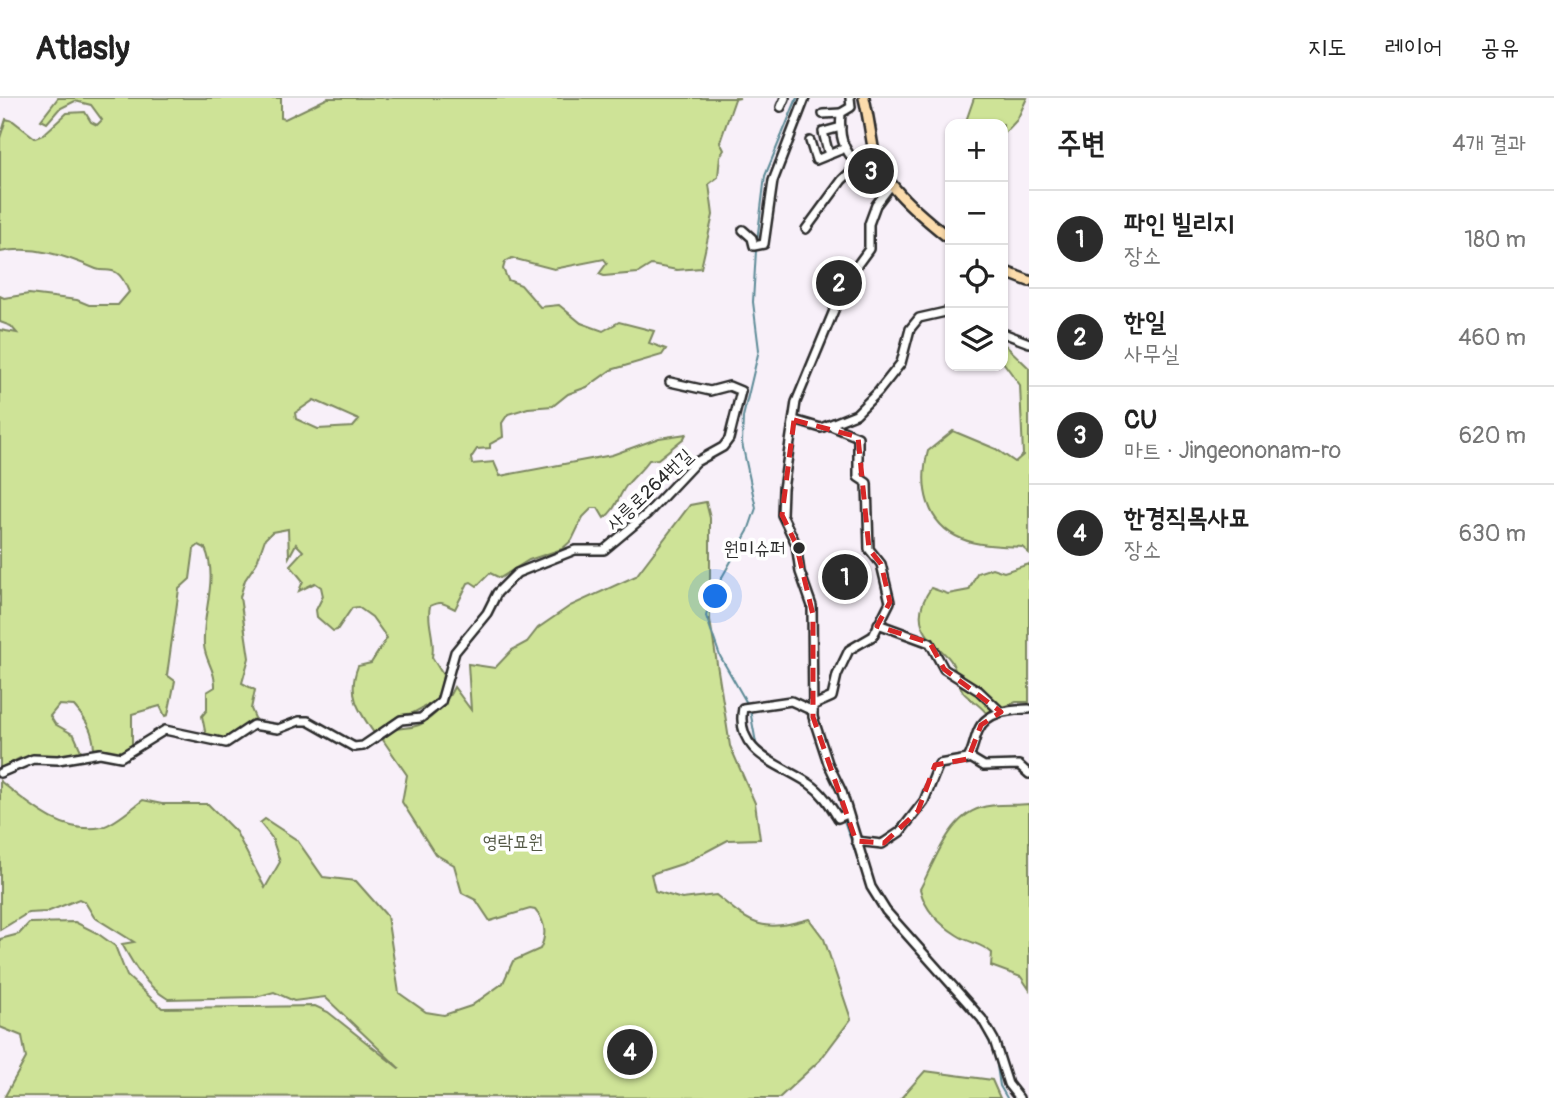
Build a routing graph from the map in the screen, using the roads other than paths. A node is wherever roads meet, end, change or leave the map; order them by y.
1 (785, 98) edge
2 (806, 98) edge
3 (850, 98) edge
4 (864, 98) edge
5 (780, 107) dead end
6 (823, 114) dead end
7 (841, 114) junction
8 (841, 127) junction
9 (810, 141) dead end
10 (843, 149) junction
11 (874, 150) junction
12 (829, 155) junction
13 (858, 165) junction
14 (892, 184) junction
15 (806, 229) dead end
16 (743, 230) dead end
17 (945, 234) edge
18 (1008, 273) edge
19 (1029, 281) edge
20 (945, 312) edge
21 (1008, 334) edge
22 (1029, 343) edge
23 (670, 382) dead end
24 (794, 420) junction
25 (831, 426) junction
26 (878, 624) junction
27 (813, 708) junction
28 (1029, 709) edge
29 (1001, 712) junction
30 (969, 757) junction
31 (0, 773) edge
32 (1029, 774) edge
33 (844, 815) junction
34 (856, 841) junction
35 (1019, 1098) edge

1 - 5 street
2 - 16 street
3 - 7 street
4 - 11 main road
6 - 7 street
7 - 8 street
8 - 10 street
8 - 12 street
9 - 12 street
10 - 12 street
10 - 13 street
11 - 13 street
11 - 14 main road
13 - 15 street
14 - 17 main road
14 - 24 street
18 - 19 main road
20 - 25 street
21 - 22 street
23 - 31 street, 사릉로264번길
24 - 25 street
24 - 27 street
25 - 26 street
26 - 27 street
26 - 29 street
27 - 33 street
27 - 33 street
28 - 29 street
29 - 30 street
30 - 32 street
30 - 34 street
33 - 34 street
34 - 35 street

